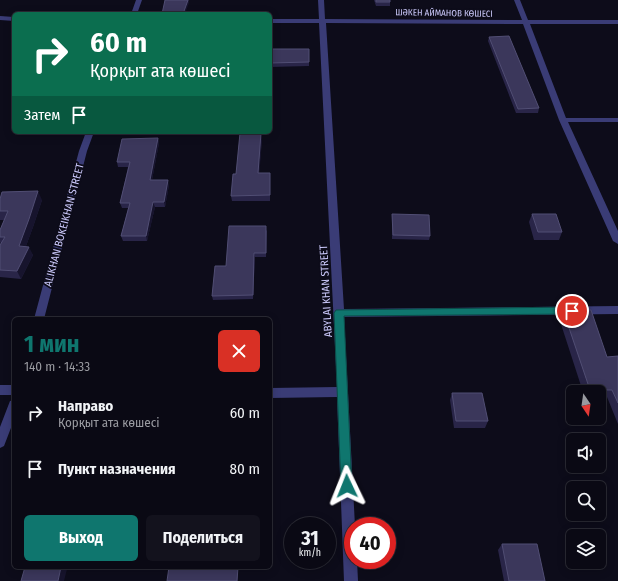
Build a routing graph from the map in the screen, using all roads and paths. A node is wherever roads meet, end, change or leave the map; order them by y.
1 (139, 0) edge
2 (321, 0) edge
3 (517, 0) edge
4 (135, 12) edge
5 (0, 18) edge
6 (12, 19) edge
7 (322, 20) junction
8 (272, 21) edge
9 (618, 22) edge
10 (527, 23) junction
11 (563, 120) junction
12 (618, 120) edge
13 (89, 134) edge
14 (618, 241) edge
15 (618, 310) edge
16 (339, 313) junction
17 (40, 317) edge
18 (0, 390) edge
19 (12, 390) edge
20 (343, 392) junction
21 (272, 393) edge
22 (12, 410) edge
23 (0, 442) edge
24 (351, 581) edge

1 - 4 street
2 - 7 street, ABYLAI KHAN STREET
3 - 10 street
5 - 6 street
7 - 8 street, ШӘКЕН АЙМАНОВ КӨШЕСІ
7 - 10 street, ШӘКЕН АЙМАНОВ КӨШЕСІ
7 - 16 street, ABYLAI KHAN STREET
9 - 10 street, ШӘКЕН АЙМАНОВ КӨШЕСІ
10 - 11 street
11 - 12 street
11 - 14 street
13 - 17 street, ALIKHAN BOKEIKHAN STREET
15 - 16 street
16 - 20 street, ABYLAI KHAN STREET
18 - 19 street
20 - 21 street
20 - 24 street, ABYLAI KHAN STREET
22 - 23 street

